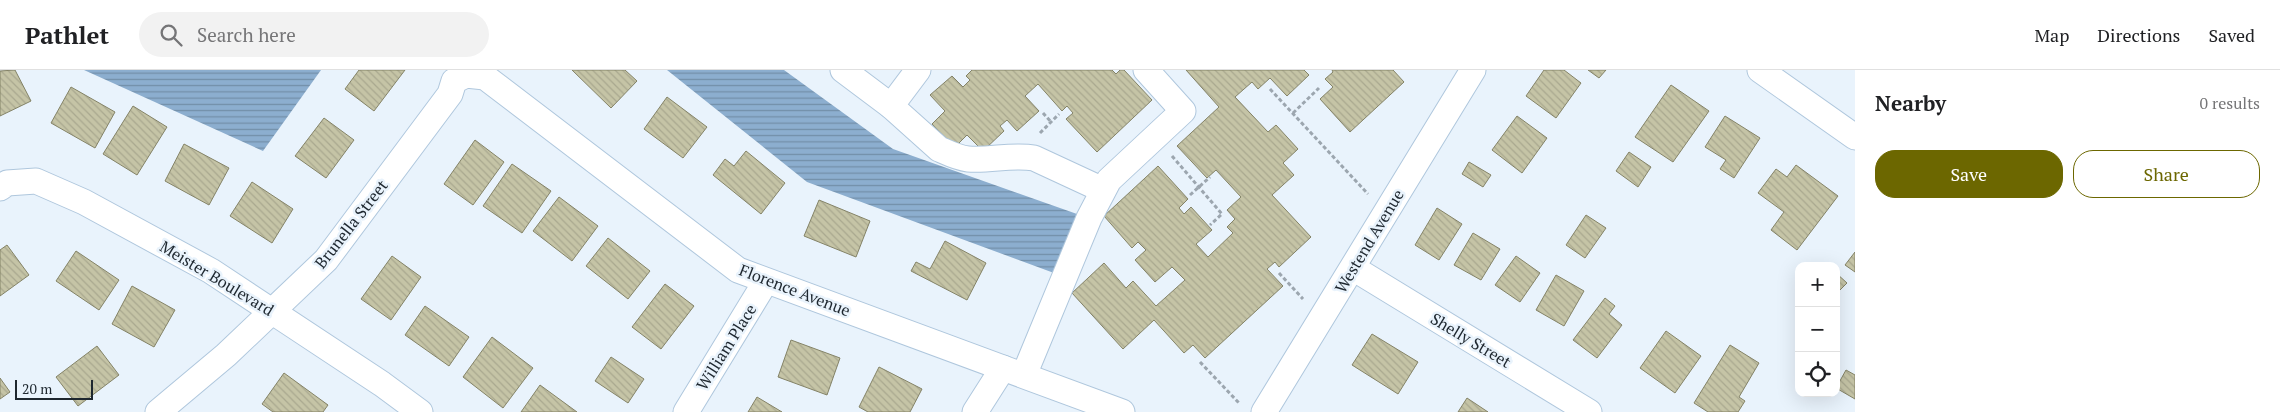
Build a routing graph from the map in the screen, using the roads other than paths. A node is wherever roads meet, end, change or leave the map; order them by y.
1 (843, 70) edge
2 (918, 70) edge
3 (1146, 70) edge
4 (1473, 70) edge
5 (1760, 70) edge
6 (485, 77) joint
7 (891, 106) junction
8 (1855, 136) edge
9 (0, 188) edge
10 (1103, 190) junction
11 (1353, 268) junction
12 (766, 281) junction
13 (273, 311) junction
14 (1013, 372) junction
15 (158, 412) edge
16 (420, 412) edge
17 (686, 412) edge
18 (975, 412) edge
19 (1122, 412) edge
20 (1264, 412) edge
21 (1589, 412) edge

1 - 7 street
2 - 7 street
3 - 10 street
4 - 11 street, Westend Avenue
5 - 8 street
6 - 12 street, Florence Avenue
6 - 13 street, Brunella Street
7 - 10 street
9 - 13 street, Meister Boulevard
10 - 14 street
11 - 20 street, Westend Avenue
11 - 21 street, Shelly Street
12 - 14 street, Florence Avenue
12 - 17 street, William Place
13 - 15 street, Brunella Street
13 - 16 street, Meister Boulevard
14 - 18 street
14 - 19 street, Florence Avenue

